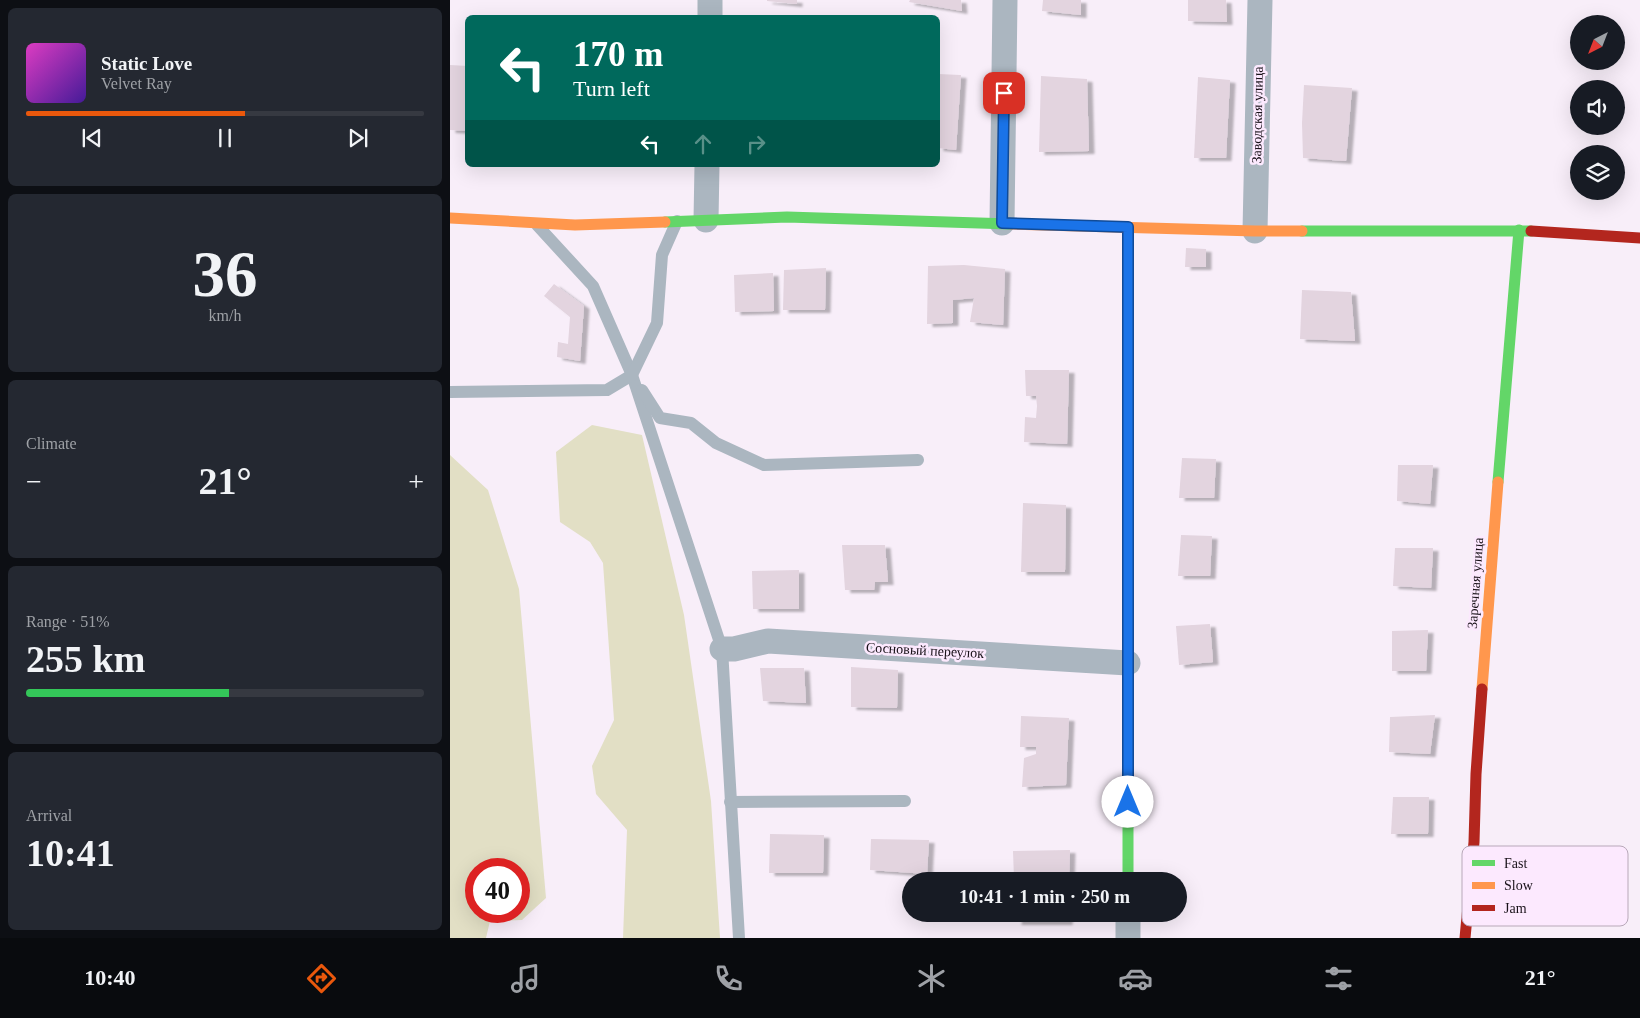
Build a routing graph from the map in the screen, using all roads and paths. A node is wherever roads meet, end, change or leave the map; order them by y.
1 (710, 0) edge
2 (1005, 0) edge
3 (1260, 0) edge
4 (710, 15) edge
5 (707, 167) edge
6 (450, 218) edge
7 (706, 220) junction
8 (677, 221) junction
9 (536, 223) junction
10 (1002, 223) junction
11 (1128, 227) junction
12 (1519, 230) junction
13 (1255, 231) junction
14 (1640, 238) edge
15 (632, 375) junction
16 (450, 392) edge
17 (918, 460) dead end
18 (722, 649) junction
19 (1128, 663) junction
20 (906, 801) dead end
21 (730, 802) junction
22 (1474, 846) edge
23 (1128, 872) edge
24 (1128, 922) edge
25 (738, 938) edge
26 (1128, 938) edge

1 - 4 street
2 - 10 street
3 - 13 street, Заводская улица
5 - 7 street
6 - 9 street
7 - 8 street
7 - 10 street
8 - 9 street
8 - 15 lane
9 - 15 lane
10 - 11 street
11 - 13 street
11 - 19 street
12 - 13 street
12 - 14 street
12 - 22 street, Заречная улица
15 - 16 lane
15 - 17 lane
15 - 18 lane
18 - 19 street, Сосновый переулок
18 - 21 lane
19 - 23 street
20 - 21 lane
21 - 25 lane
24 - 26 street

